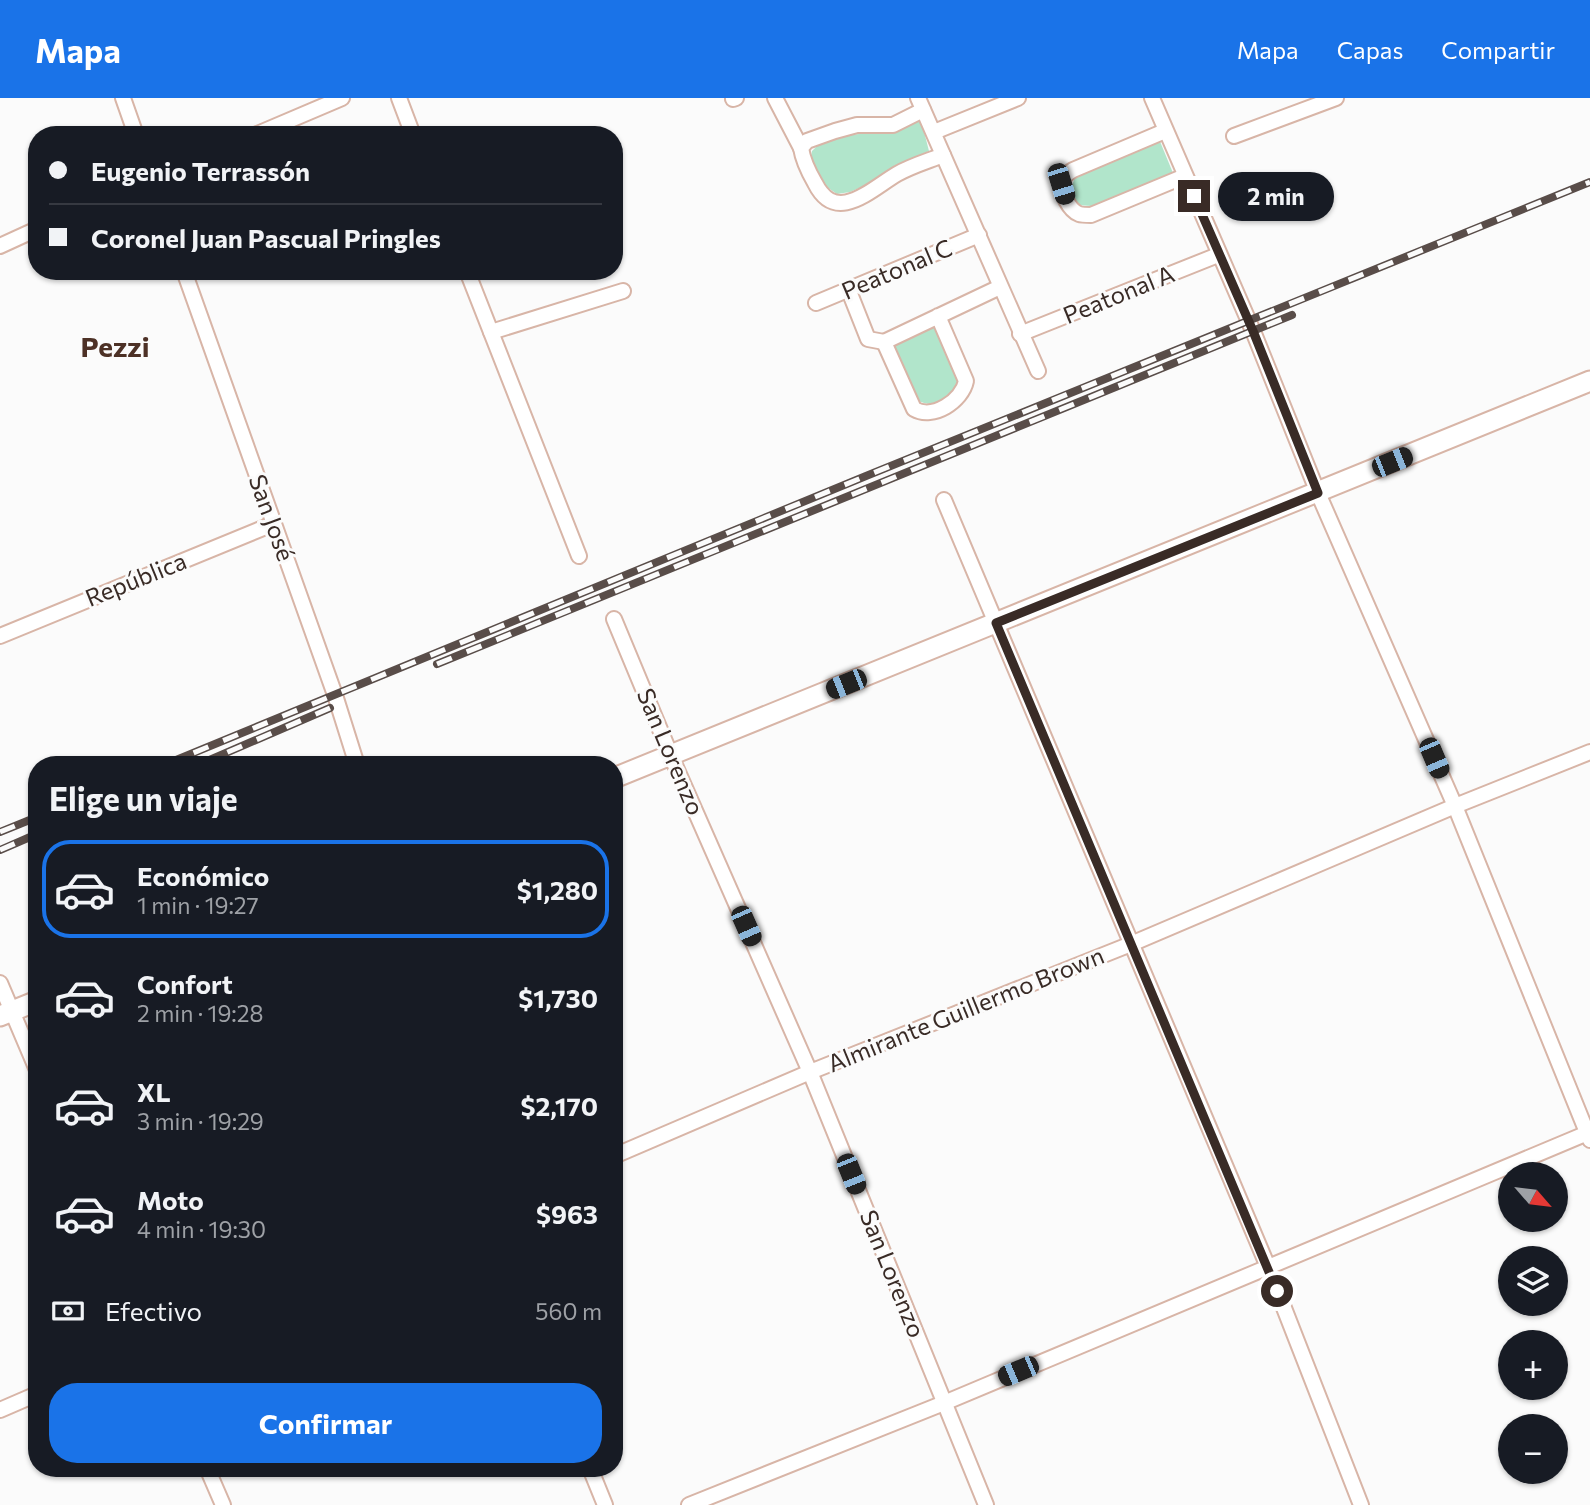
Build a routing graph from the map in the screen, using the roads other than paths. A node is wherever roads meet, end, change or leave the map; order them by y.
1 (123, 98) edge
2 (342, 98) edge
3 (399, 98) edge
4 (775, 98) edge
5 (1018, 98) edge
6 (1152, 98) edge
7 (1336, 98) edge
8 (921, 104) edge
9 (133, 126) edge
10 (276, 126) edge
11 (410, 126) edge
12 (1165, 131) junction
13 (934, 132) junction
14 (1234, 136) dead end
15 (801, 148) junction
16 (943, 155) junction
17 (1185, 176) junction
18 (28, 233) edge
19 (979, 236) junction
20 (0, 246) edge
21 (1218, 255) junction
22 (187, 280) edge
23 (471, 280) edge
24 (1000, 287) junction
25 (623, 291) dead end
26 (849, 291) junction
27 (816, 303) dead end
28 (938, 316) junction
29 (491, 332) junction
30 (1020, 334) junction
31 (884, 342) junction
32 (1038, 371) dead end
33 (1590, 381) edge
34 (1318, 493) junction
35 (944, 500) dead end
36 (273, 524) junction
37 (579, 556) dead end
38 (614, 619) dead end
39 (996, 623) junction
40 (0, 636) edge
41 (1590, 752) edge
42 (671, 755) junction
43 (354, 756) edge
44 (623, 774) edge
45 (1455, 806) junction
46 (1131, 944) junction
47 (0, 983) edge
48 (28, 1004) edge
49 (5, 1013) edge
50 (28, 1054) edge
51 (810, 1072) junction
52 (1589, 1135) edge
53 (623, 1152) edge
54 (1268, 1267) junction
55 (28, 1398) edge
56 (944, 1403) junction
57 (0, 1410) edge
58 (212, 1477) edge
59 (594, 1477) edge
60 (223, 1505) edge
61 (605, 1505) edge
62 (689, 1505) edge
63 (986, 1505) edge
64 (1361, 1505) edge

1 - 9 street
2 - 10 street
3 - 11 street
4 - 15 street
5 - 13 street
6 - 12 street
7 - 14 street
8 - 13 street
8 - 15 street
12 - 17 street
12 - 17 street
13 - 16 street
15 - 16 street
16 - 19 street
17 - 21 street
18 - 20 street
19 - 24 street
19 - 26 street, Peatonal C
21 - 30 street, Peatonal A
21 - 34 street
22 - 36 street, San José
23 - 29 street
24 - 28 street
24 - 30 street
25 - 29 street
26 - 27 street, Peatonal C
26 - 31 street
28 - 31 street
28 - 31 street
29 - 37 street
30 - 32 street
33 - 34 main road
34 - 39 main road
34 - 45 street
35 - 39 street
36 - 40 street, República
36 - 43 street, San José
38 - 42 street, San Lorenzo
39 - 42 main road
39 - 46 street
41 - 45 street, Almirante Guillermo Brown
42 - 44 main road
42 - 51 street, San Lorenzo
45 - 46 street, Almirante Guillermo Brown
45 - 52 street
46 - 51 street, Almirante Guillermo Brown
46 - 54 street
47 - 49 street
48 - 49 main road
49 - 50 street
51 - 53 street, Almirante Guillermo Brown
51 - 56 street, San Lorenzo
52 - 54 street
54 - 56 street
54 - 64 street
55 - 57 street
56 - 62 street
56 - 63 street, San Lorenzo
58 - 60 street
59 - 61 street

